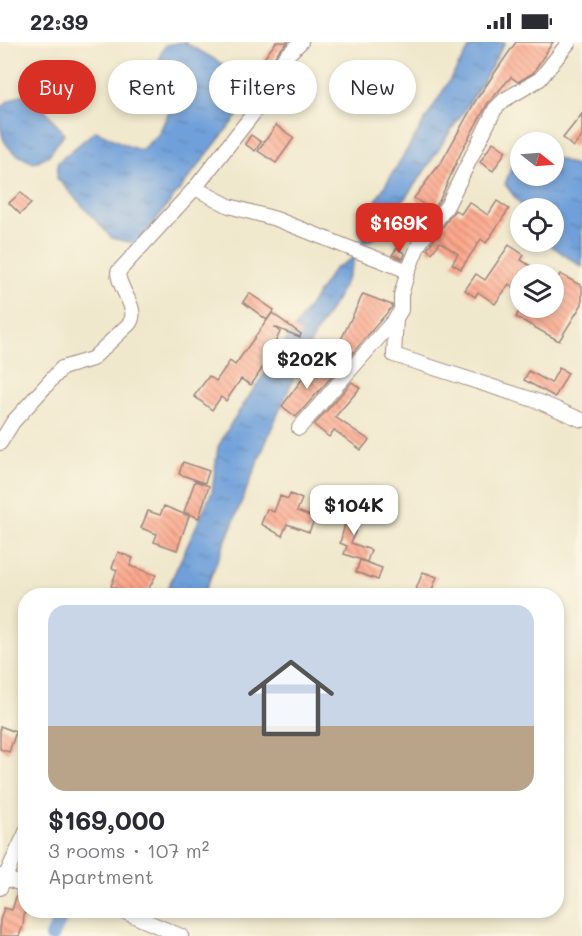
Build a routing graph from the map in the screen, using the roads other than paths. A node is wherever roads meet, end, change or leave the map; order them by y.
1 (301, 42) edge
2 (569, 42) edge
3 (195, 188) junction
4 (408, 271) junction
5 (396, 318) junction
6 (582, 420) edge
7 (299, 428) dead end
8 (0, 443) edge
9 (18, 848) edge
10 (2, 881) edge
11 (18, 884) edge
12 (139, 918) edge
13 (181, 936) edge

1 - 3 street
2 - 4 street
3 - 4 street
3 - 8 street
4 - 5 street
5 - 6 street
5 - 7 street
9 - 10 street
10 - 11 street
12 - 13 street

